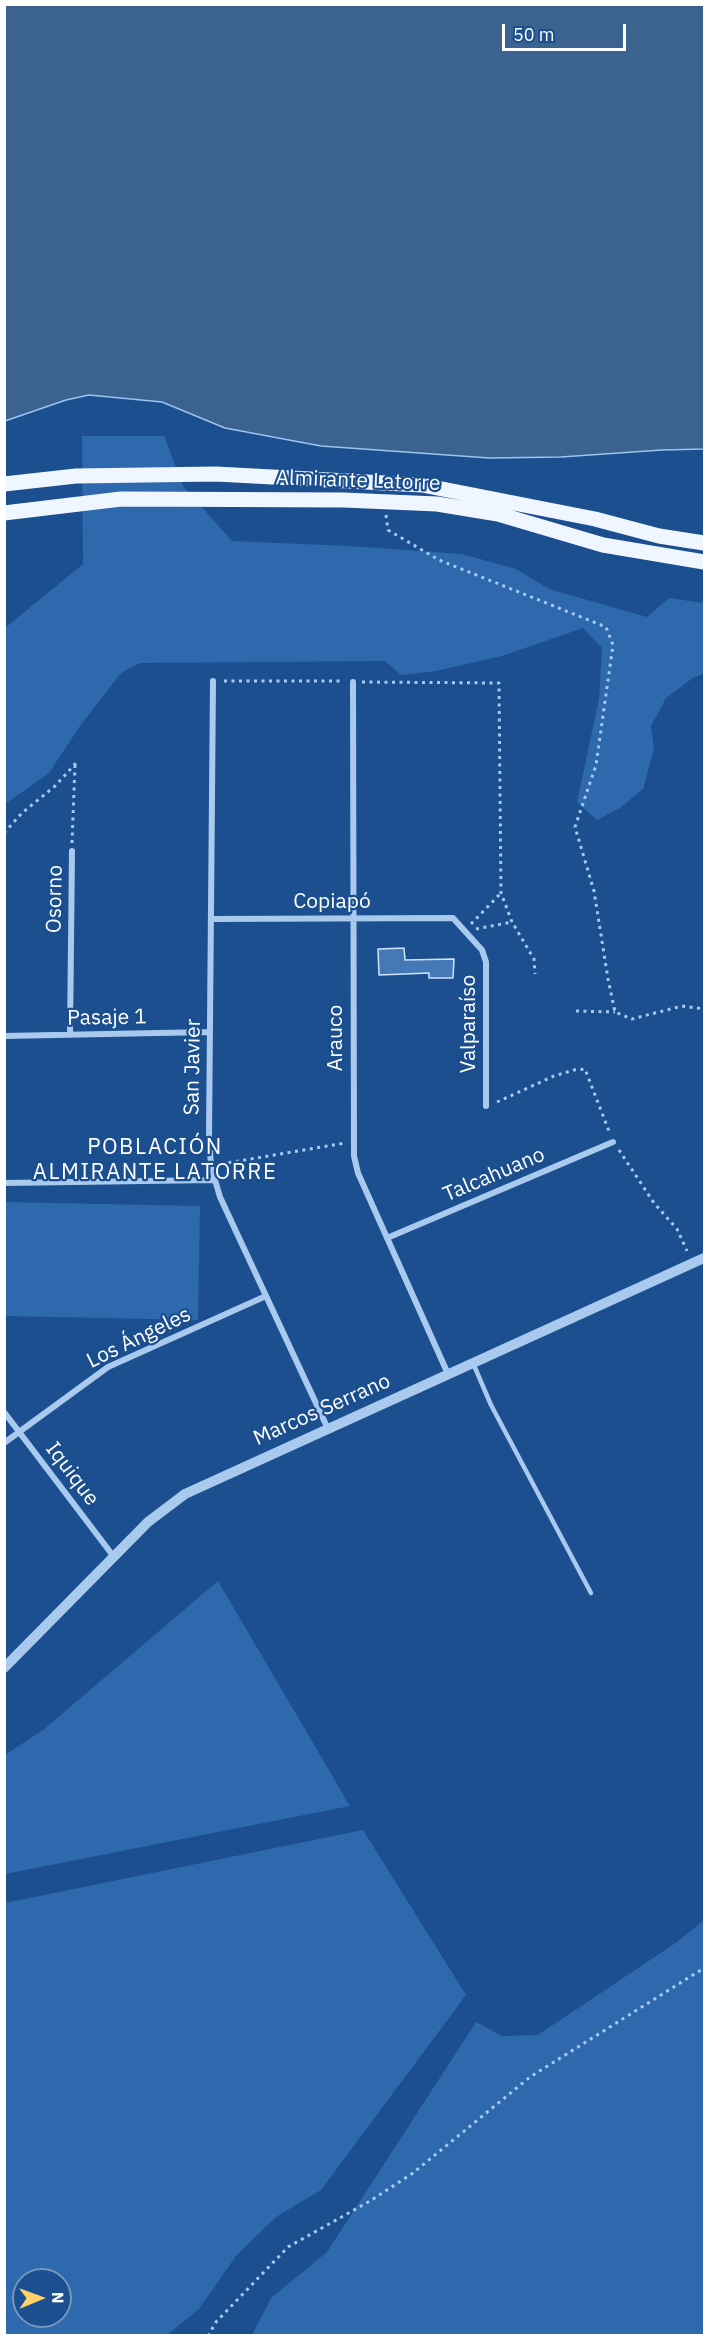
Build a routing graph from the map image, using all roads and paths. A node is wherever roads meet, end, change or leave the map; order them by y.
1 (4, 484) edge
2 (384, 502) junction
3 (4, 513) edge
4 (705, 543) edge
5 (705, 562) edge
6 (213, 681) joint
7 (354, 681) junction
8 (4, 833) edge
9 (72, 851) joint
10 (501, 893) junction
11 (453, 918) joint
12 (353, 919) junction
13 (211, 920) junction
14 (513, 922) junction
15 (464, 931) junction
16 (535, 974) dead end
17 (705, 1009) edge
18 (576, 1011) dead end
19 (615, 1012) junction
20 (210, 1032) junction
21 (70, 1035) junction
22 (4, 1036) edge
23 (486, 1106) dead end
24 (352, 1142) junction
25 (613, 1142) dead end
26 (211, 1166) junction
27 (214, 1180) junction
28 (4, 1183) edge
29 (387, 1238) junction
30 (705, 1258) edge
31 (266, 1296) junction
32 (472, 1363) junction
33 (448, 1374) junction
34 (4, 1412) edge
35 (328, 1429) junction
36 (19, 1432) junction
37 (4, 1443) edge
38 (114, 1557) junction
39 (591, 1593) dead end
40 (4, 1668) edge
41 (705, 1968) edge
42 (208, 2336) edge

1 - 4 main road, Almirante Latorre
2 - 3 main road, Almirante Latorre
2 - 5 main road, Almirante Latorre
2 - 19 path
6 - 7 path
6 - 13 street, San Javier
7 - 10 path
7 - 12 street, Arauco
8 - 9 path, Osorno
9 - 21 street, Osorno
10 - 14 path
10 - 15 path
11 - 12 street, Copiapó
11 - 15 street, Valparaíso
12 - 13 street, Copiapó
12 - 24 street, Arauco
13 - 20 street, San Javier
14 - 15 path
14 - 16 path
15 - 23 street, Valparaíso
17 - 19 path
18 - 19 path
20 - 21 street, Pasaje 1
20 - 26 street, San Javier
21 - 22 street, Pasaje 1
24 - 26 path
24 - 29 street, Arauco
25 - 29 street, Talcahuano
26 - 27 street, San Javier
27 - 28 street
27 - 31 street, San Javier
29 - 33 street, Arauco
30 - 32 street, Marcos Serrano
31 - 35 street, San Javier
31 - 36 street, Los Ángeles
32 - 33 street, Marcos Serrano
32 - 39 lane
33 - 35 street, Marcos Serrano
34 - 36 street, Iquique
35 - 38 street, Marcos Serrano
36 - 37 street, Los Ángeles
36 - 38 street, Iquique
38 - 40 street, Marcos Serrano
41 - 42 path

